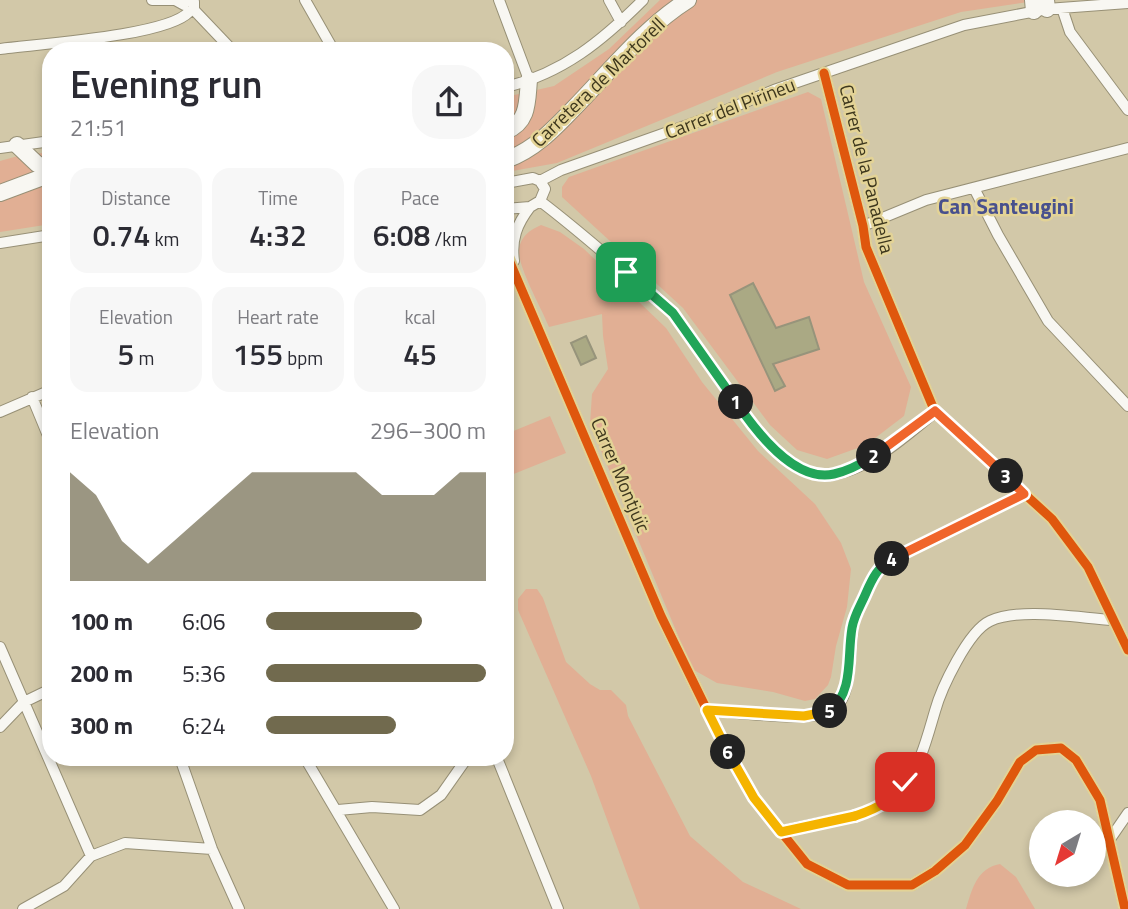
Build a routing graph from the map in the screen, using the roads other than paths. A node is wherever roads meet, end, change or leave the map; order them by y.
1 (152, 0) edge
2 (305, 0) edge
3 (499, 0) edge
4 (609, 0) edge
5 (643, 0) edge
6 (688, 0) edge
7 (1128, 3) edge
8 (188, 6) edge
9 (1045, 6) edge
10 (621, 22) junction
11 (54, 42) edge
12 (224, 42) edge
13 (329, 42) edge
14 (42, 44) edge
15 (0, 49) edge
16 (824, 73) junction
17 (530, 80) junction
18 (514, 85) edge
19 (1128, 110) edge
20 (514, 127) edge
21 (42, 142) edge
22 (17, 145) junction
23 (0, 148) edge
24 (1128, 148) edge
25 (514, 156) edge
26 (42, 167) edge
27 (42, 176) edge
28 (540, 181) junction
29 (514, 182) edge
30 (974, 188) junction
31 (0, 193) edge
32 (535, 204) junction
33 (514, 208) edge
34 (863, 226) junction
35 (514, 235) edge
36 (42, 236) edge
37 (0, 243) edge
38 (514, 261) edge
39 (514, 270) edge
40 (516, 274) junction
41 (42, 393) edge
42 (32, 397) junction
43 (1128, 406) edge
44 (935, 411) junction
45 (0, 412) edge
46 (42, 421) edge
47 (1024, 494) junction
48 (1112, 620) junction
49 (0, 647) edge
50 (1128, 650) edge
51 (42, 693) edge
52 (24, 702) junction
53 (707, 710) junction
54 (0, 727) edge
55 (42, 743) edge
56 (52, 766) edge
57 (183, 766) edge
58 (310, 766) edge
59 (462, 766) edge
60 (500, 766) edge
61 (338, 810) junction
62 (1128, 813) edge
63 (781, 832) junction
64 (1108, 842) junction
65 (212, 849) junction
66 (91, 856) junction
67 (23, 909) edge
68 (239, 909) edge
69 (394, 909) edge
70 (558, 909) edge
71 (1125, 909) edge

1 - 8 street
2 - 13 street
3 - 17 street
4 - 10 street
5 - 10 street
6 - 25 main road, Carretera de Martorell
7 - 9 street, Carrer del Pirineu
8 - 11 street
8 - 12 street
9 - 16 street, Carrer del Pirineu
9 - 19 street
10 - 17 street
14 - 15 street
16 - 28 street, Carrer del Pirineu
16 - 34 street, Carrer de la Panadella
17 - 18 street
17 - 20 main road
21 - 22 street
22 - 23 street
22 - 26 main road
24 - 30 street
27 - 31 main road
28 - 29 street, Carrer del Pirineu
28 - 32 street
30 - 34 street
30 - 43 street
32 - 33 street
32 - 35 street
32 - 44 street
34 - 44 street, Carrer de la Panadella
36 - 37 street
38 - 40 street
39 - 40 street, Carrer Montjuïc
40 - 53 street, Carrer Montjuïc
41 - 42 street
42 - 45 street
42 - 46 street
44 - 47 street, Carrer de la Panadella
47 - 48 street, Carrer de la Panadella
47 - 53 street
48 - 50 street, Carrer de la Panadella
48 - 63 street
49 - 52 street
51 - 52 street
52 - 54 street
52 - 55 street
53 - 63 street, Carrer Montjuïc
56 - 66 street
57 - 65 street
58 - 61 street
59 - 61 street
60 - 70 street
61 - 69 street
62 - 64 street
63 - 64 street, Carrer Montjuïc
64 - 71 street
65 - 66 street
65 - 68 street
66 - 67 street

